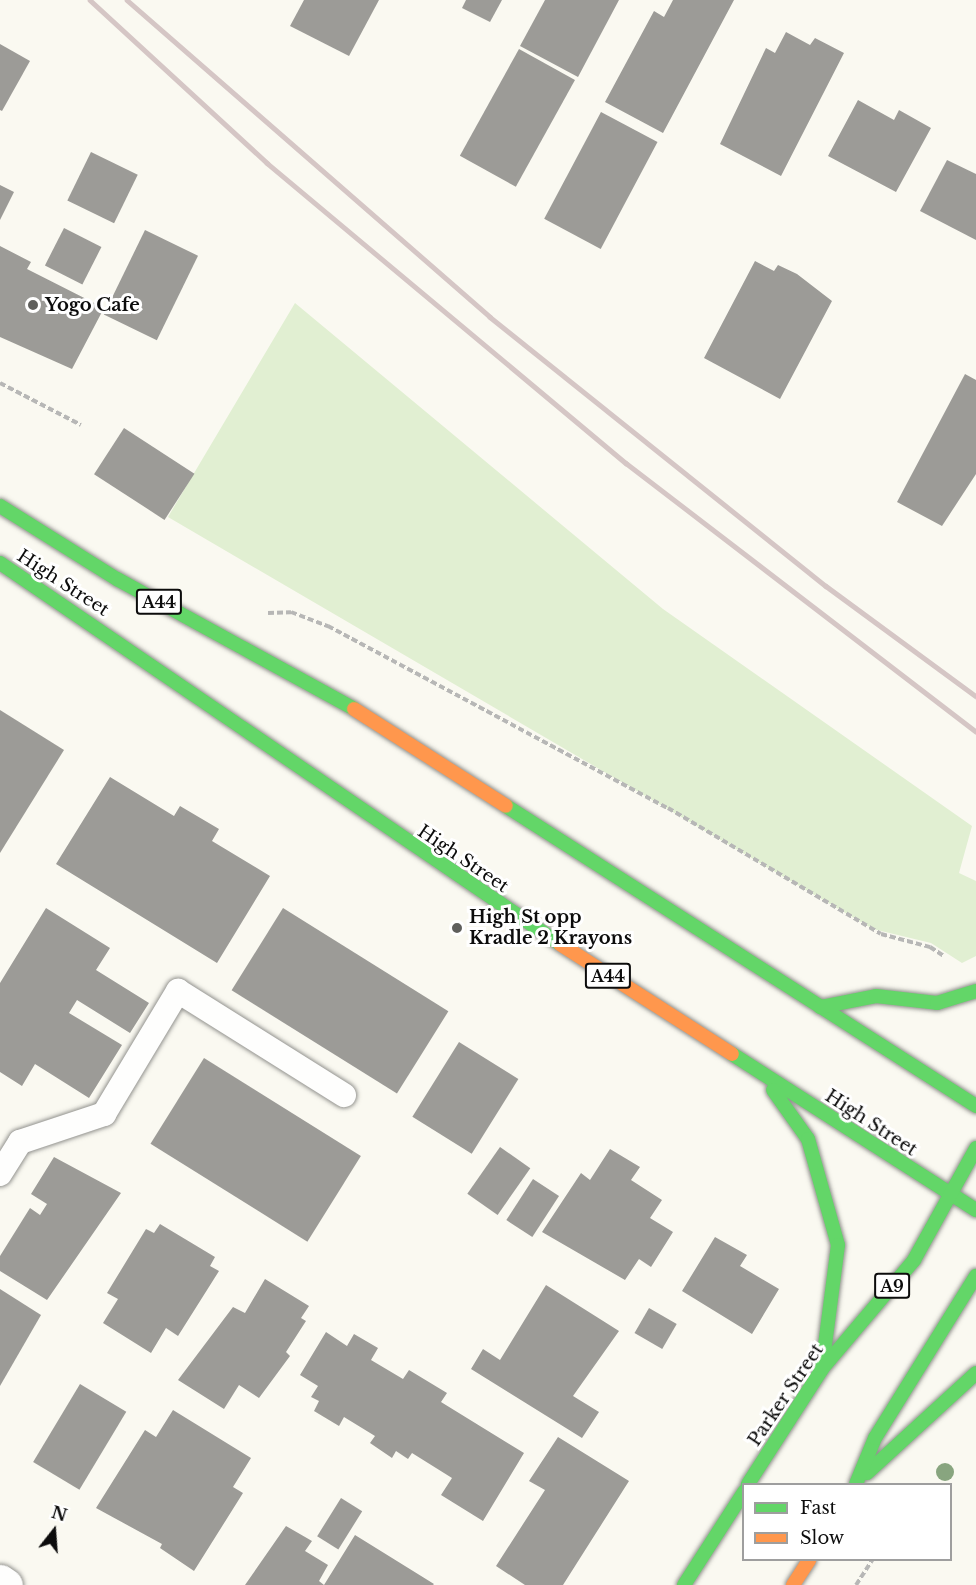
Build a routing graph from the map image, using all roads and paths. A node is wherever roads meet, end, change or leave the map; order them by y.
1 (0, 383) edge
2 (81, 425) dead end
3 (0, 506) edge
4 (0, 563) edge
5 (258, 614) dead end
6 (953, 962) dead end
7 (976, 991) edge
8 (820, 1007) junction
9 (761, 1074) junction
10 (344, 1095) dead end
11 (976, 1107) edge
12 (976, 1148) edge
13 (0, 1174) edge
14 (952, 1196) junction
15 (976, 1210) edge
16 (976, 1276) edge
17 (822, 1369) junction
18 (976, 1373) edge
19 (749, 1483) edge
20 (856, 1483) edge
21 (857, 1483) edge
22 (742, 1495) edge
23 (808, 1561) edge
24 (871, 1561) edge
25 (0, 1581) edge
26 (6, 1585) edge
27 (684, 1585) edge
28 (793, 1585) edge
29 (856, 1585) edge

1 - 2 path
3 - 8 highway, High Street / A44
4 - 9 highway, High Street / A44
5 - 6 path
7 - 8 highway
8 - 11 highway, High Street / A44
9 - 14 highway, High Street / A44
9 - 17 highway
10 - 13 lane
12 - 14 highway, Parker Street / A9
14 - 15 highway, High Street / A44
14 - 17 highway, Parker Street / A9
16 - 20 highway
17 - 19 highway, Parker Street / A9
18 - 21 highway
22 - 27 highway
23 - 28 highway
24 - 29 path
25 - 26 street

